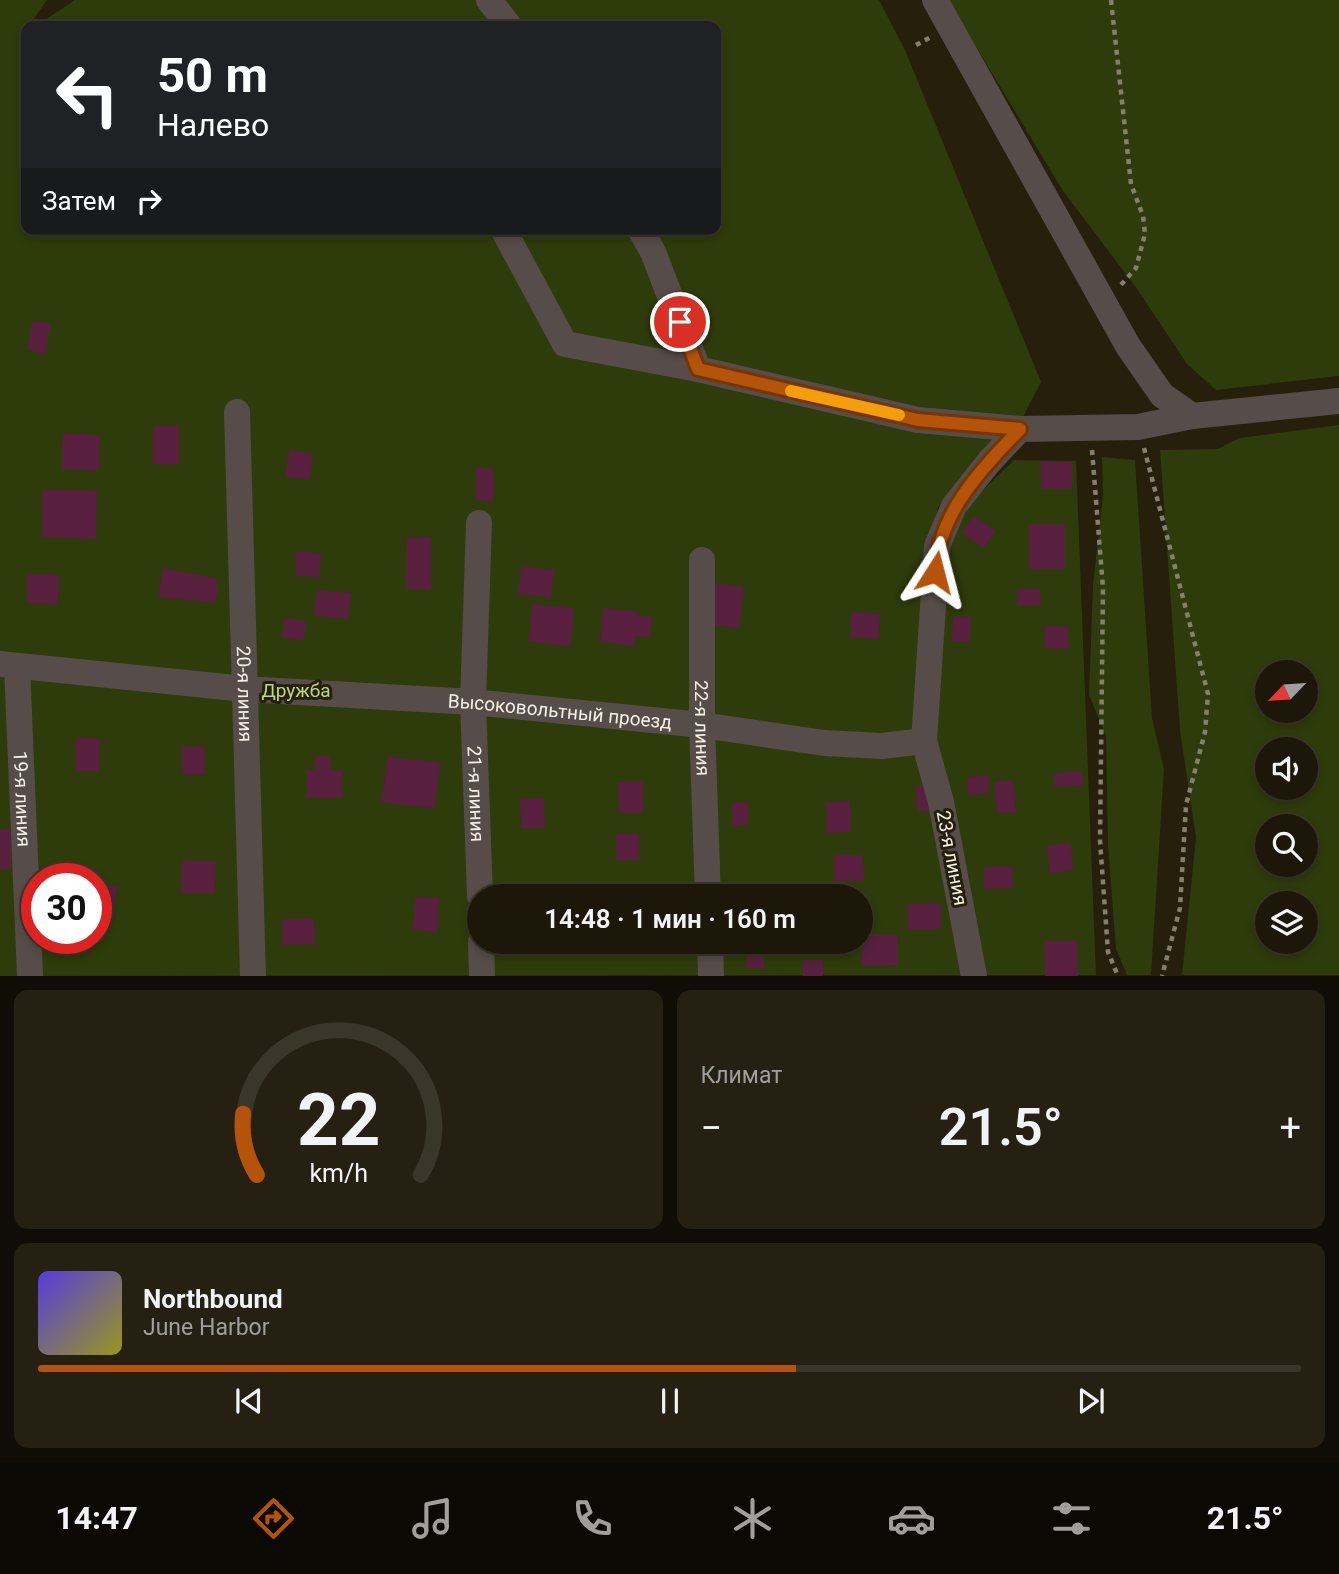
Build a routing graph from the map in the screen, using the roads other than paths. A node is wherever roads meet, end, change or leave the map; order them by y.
1 (489, 0) edge
2 (935, 0) edge
3 (505, 21) edge
4 (506, 235) edge
5 (643, 235) edge
6 (698, 369) junction
7 (1339, 401) edge
8 (237, 412) dead end
9 (1192, 416) junction
10 (1020, 429) junction
11 (478, 523) dead end
12 (702, 560) dead end
13 (9, 665) edge
14 (245, 688) junction
15 (473, 702) junction
16 (702, 725) junction
17 (924, 741) junction
18 (480, 884) edge
19 (708, 884) edge
20 (481, 954) edge
21 (710, 954) edge
22 (30, 975) edge
23 (253, 975) edge
24 (482, 975) edge
25 (711, 975) edge
26 (974, 975) edge

1 - 3 street
2 - 9 street
4 - 6 street
5 - 6 street
6 - 10 street
7 - 9 street
8 - 14 street, 20-я линия
9 - 10 street
10 - 17 street
11 - 15 street, 21-я линия
12 - 16 street, 22-я линия
13 - 14 street, Высоковольтный проезд
13 - 22 street, 19-я линия
14 - 15 street, Высоковольтный проезд
14 - 23 street, 20-я линия
15 - 16 street, Высоковольтный проезд
15 - 18 street, 21-я линия
16 - 17 street, Высоковольтный проезд
16 - 19 street, 22-я линия
17 - 26 street, 23-я линия
20 - 24 street
21 - 25 street

